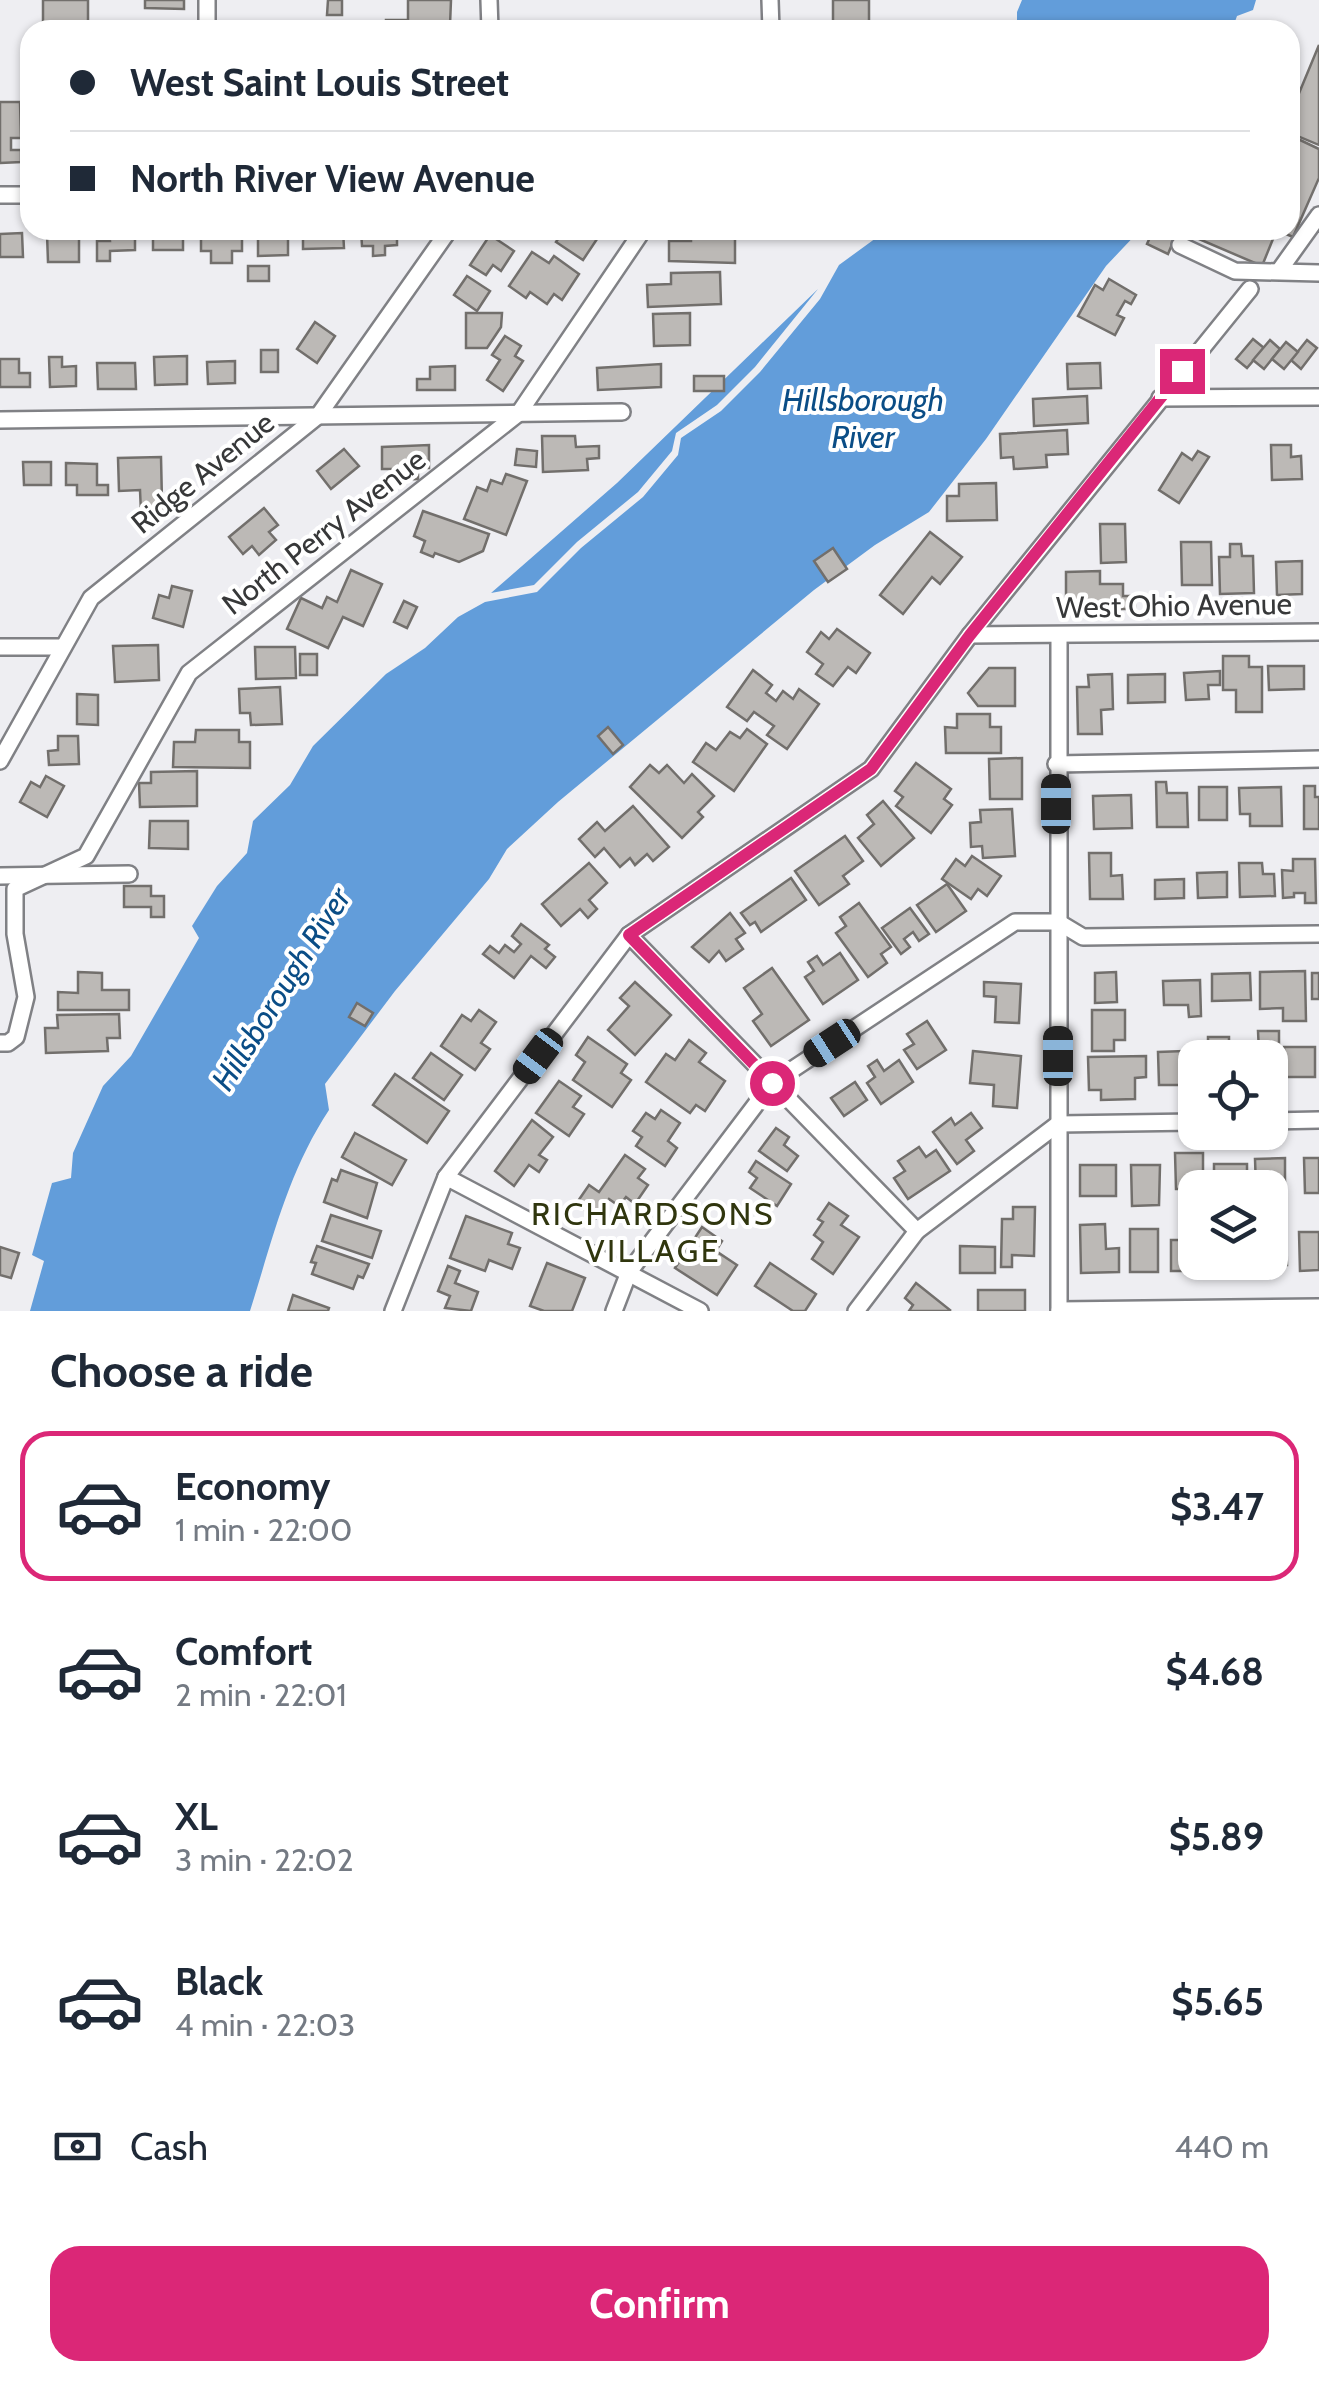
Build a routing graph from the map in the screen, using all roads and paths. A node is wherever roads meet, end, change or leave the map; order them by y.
1 (1319, 215) edge
2 (442, 240) edge
3 (637, 240) edge
4 (1180, 245) dead end
5 (1279, 271) junction
6 (1319, 273) edge
7 (1250, 289) dead end
8 (1160, 398) junction
9 (1319, 398) edge
10 (622, 412) dead end
11 (519, 413) junction
12 (318, 416) junction
13 (0, 420) edge
14 (1319, 632) edge
15 (970, 635) junction
16 (1058, 636) junction
17 (63, 647) junction
18 (0, 648) edge
19 (1319, 760) edge
20 (0, 761) edge
21 (1056, 764) junction
22 (129, 874) dead end
23 (44, 875) junction
24 (0, 876) edge
25 (1058, 922) junction
26 (1319, 934) edge
27 (629, 935) junction
28 (0, 1043) edge
29 (772, 1083) junction
30 (1319, 1120) edge
31 (1288, 1121) edge
32 (1178, 1122) edge
33 (1058, 1124) junction
34 (446, 1177) junction
35 (916, 1231) junction
36 (629, 1272) junction
37 (1319, 1307) edge
38 (394, 1311) edge
39 (614, 1311) edge
40 (700, 1311) edge
41 (856, 1311) edge
42 (1059, 1311) edge

1 - 5 street
2 - 12 street, Ridge Avenue
3 - 11 street, North Perry Avenue
4 - 5 street
5 - 6 street
7 - 8 street
8 - 9 street
8 - 15 street
10 - 11 street
11 - 12 street
11 - 23 street, North Perry Avenue
12 - 13 street
12 - 17 street, Ridge Avenue
14 - 16 street, West Ohio Avenue
15 - 16 street, West Ohio Avenue
15 - 27 street
16 - 21 street
17 - 18 street
17 - 20 street, Ridge Avenue
19 - 21 street
21 - 25 street
22 - 23 street
23 - 24 street
23 - 28 street
25 - 26 street
25 - 29 street
25 - 33 street
27 - 29 street
27 - 34 street
29 - 35 street
29 - 36 street
30 - 31 street
32 - 33 street
33 - 35 street
33 - 42 street
34 - 36 street
34 - 38 street
35 - 41 street
36 - 39 street
36 - 40 street
37 - 42 street

